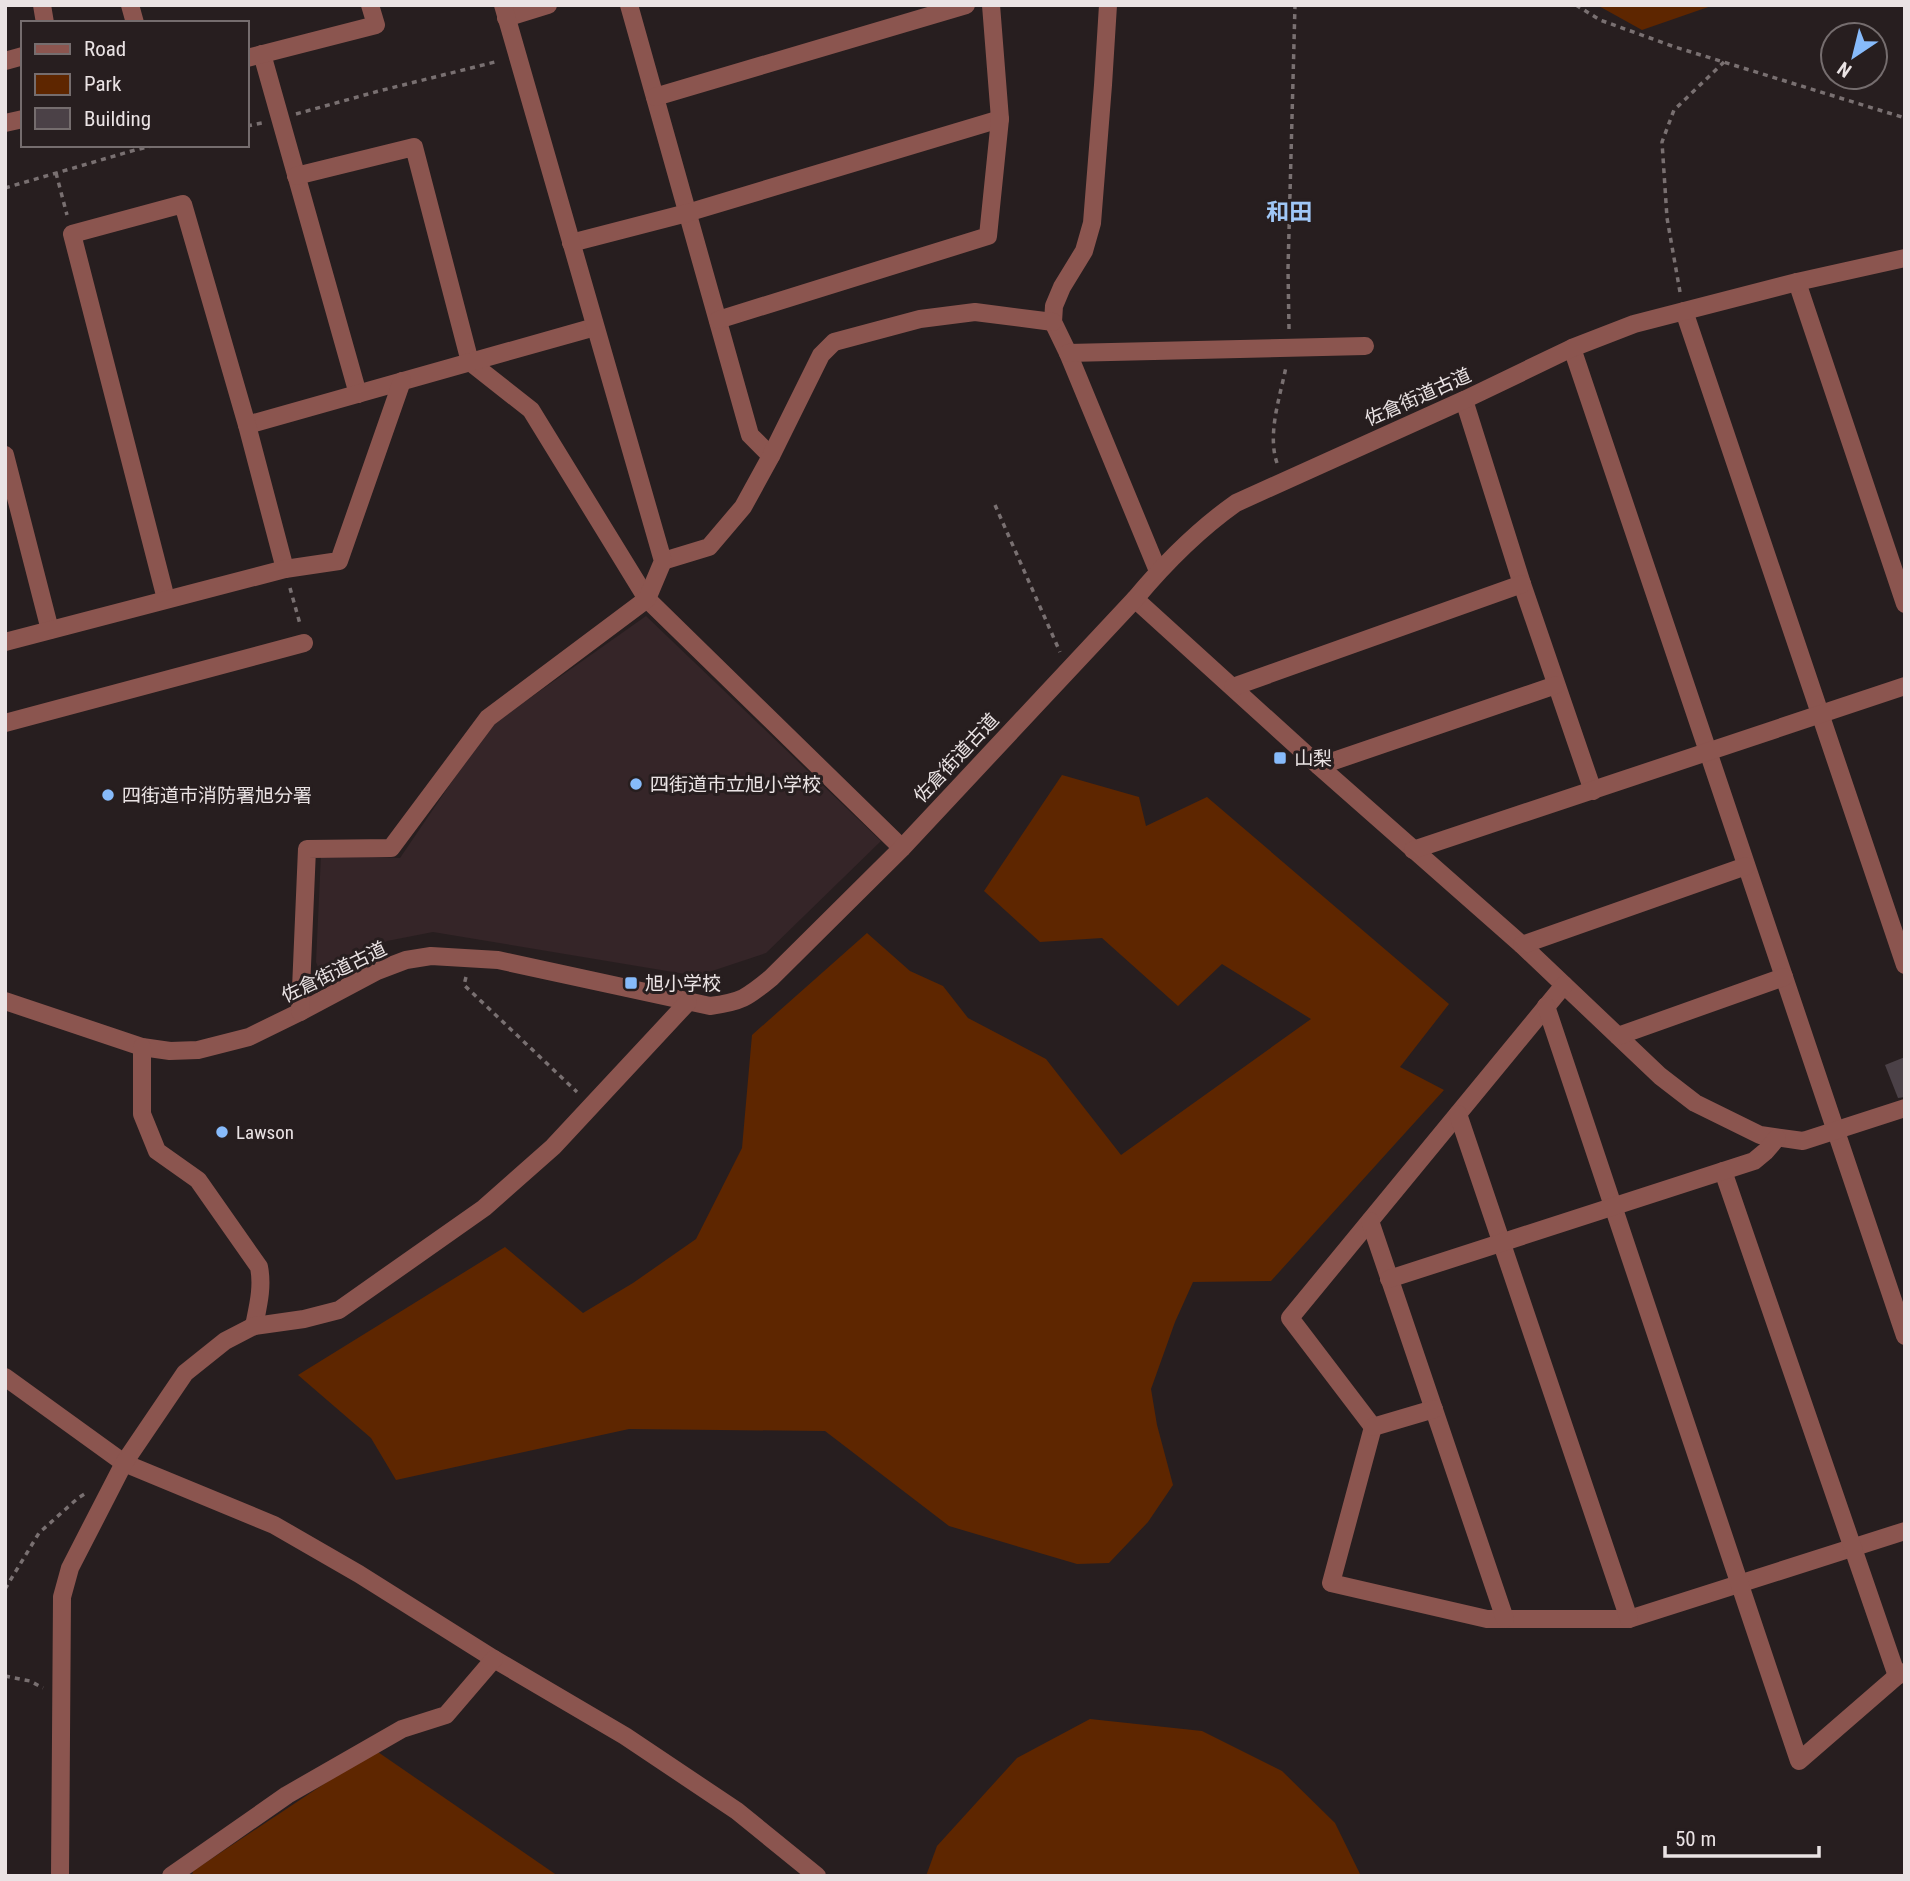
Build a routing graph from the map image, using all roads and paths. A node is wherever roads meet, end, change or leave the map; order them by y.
1 (370, 5) edge
2 (548, 5) edge
3 (629, 5) edge
4 (966, 5) edge
5 (991, 5) edge
6 (1108, 5) edge
7 (1296, 5) edge
8 (1576, 5) edge
9 (504, 12) edge
10 (254, 56) edge
11 (517, 56) junction
12 (1724, 62) junction
13 (655, 97) junction
14 (1905, 118) edge
15 (280, 119) junction
16 (1000, 119) junction
17 (148, 147) edge
18 (56, 173) junction
19 (296, 176) junction
20 (5, 188) edge
21 (687, 213) junction
22 (72, 234) junction
23 (571, 243) junction
24 (1905, 258) edge
25 (1797, 282) junction
26 (1684, 312) junction
27 (718, 320) junction
28 (1053, 322) junction
29 (595, 327) junction
30 (1365, 346) dead end
31 (1289, 348) junction
32 (1572, 348) junction
33 (1068, 353) junction
34 (470, 362) junction
35 (402, 381) junction
36 (358, 394) junction
37 (1464, 400) junction
38 (247, 425) junction
39 (5, 455) edge
40 (771, 456) junction
41 (1283, 481) junction
42 (995, 505) dead end
43 (663, 561) junction
44 (285, 569) junction
45 (1158, 571) junction
46 (1522, 584) junction
47 (647, 598) junction
48 (1135, 598) junction
49 (166, 600) junction
50 (1905, 604) edge
51 (50, 630) junction
52 (5, 642) edge
53 (304, 643) joint
54 (1068, 669) junction
55 (1556, 685) junction
56 (1905, 686) edge
57 (1233, 687) junction
58 (1821, 714) junction
59 (5, 723) edge
60 (1708, 752) junction
61 (1319, 766) junction
62 (1593, 791) junction
63 (902, 848) junction
64 (1413, 850) junction
65 (1746, 866) junction
66 (1522, 945) junction
67 (469, 958) junction
68 (1905, 965) edge
69 (1784, 977) junction
70 (1564, 985) junction
71 (5, 1001) edge
72 (688, 1002) junction
73 (1546, 1006) junction
74 (300, 1012) junction
75 (1618, 1036) junction
76 (142, 1046) junction
77 (591, 1106) junction
78 (1905, 1108) edge
79 (1458, 1114) junction
80 (1836, 1131) junction
81 (1777, 1138) junction
82 (1723, 1171) junction
83 (1613, 1207) junction
84 (1370, 1221) junction
85 (1502, 1242) junction
86 (1389, 1279) junction
87 (254, 1326) junction
88 (1905, 1336) edge
89 (5, 1377) edge
90 (1434, 1409) junction
91 (1373, 1427) junction
92 (121, 1469) junction
93 (1905, 1531) edge
94 (1853, 1548) junction
95 (1740, 1585) junction
96 (5, 1589) edge
97 (1505, 1619) junction
98 (1629, 1619) junction
99 (494, 1659) junction
100 (1901, 1674) edge
101 (5, 1676) edge
102 (61, 1697) junction
103 (60, 1876) edge
104 (172, 1876) edge
105 (817, 1876) edge

1 - 10 street
2 - 9 street
3 - 13 street
4 - 13 street
5 - 16 street
6 - 28 street
7 - 31 path
8 - 12 path
9 - 11 street
10 - 15 street
11 - 15 path
11 - 23 street
12 - 14 path
12 - 26 path
13 - 21 street
15 - 19 street
16 - 21 street
16 - 27 street
17 - 18 path
18 - 20 path
18 - 22 path
19 - 34 street
19 - 36 street
21 - 23 street
21 - 27 street
22 - 38 street
22 - 49 street
23 - 29 street
24 - 25 street, 佐倉街道古道
25 - 26 street, 佐倉街道古道
25 - 50 street
26 - 32 street, 佐倉街道古道
26 - 58 street
27 - 40 street
28 - 33 street
28 - 40 street
29 - 34 street
29 - 43 street
30 - 31 street
31 - 33 street
31 - 41 path
32 - 37 street, 佐倉街道古道
32 - 60 street
33 - 45 street
34 - 35 street
34 - 47 street
35 - 36 street
35 - 44 street
36 - 38 street
37 - 41 street, 佐倉街道古道
37 - 46 street
38 - 44 street
39 - 51 street
40 - 43 street
41 - 45 street, 佐倉街道古道
42 - 54 path
43 - 47 street
44 - 49 street
44 - 53 path
45 - 48 street, 佐倉街道古道
46 - 55 street
46 - 57 street
47 - 63 street
47 - 74 street
48 - 54 street, 佐倉街道古道
48 - 57 street
49 - 51 street
51 - 52 street
53 - 59 street
54 - 63 street, 佐倉街道古道
55 - 61 street
55 - 62 street
56 - 58 street
57 - 61 street
58 - 60 street
58 - 68 street
60 - 62 street
60 - 65 street
61 - 64 street
62 - 64 street
63 - 72 street, 佐倉街道古道
64 - 66 street
65 - 66 street
65 - 69 street
66 - 70 street
67 - 72 street, 佐倉街道古道
67 - 74 street, 佐倉街道古道
67 - 77 path
69 - 75 street
69 - 80 street
70 - 73 street
70 - 75 street
71 - 76 street, 佐倉街道古道
72 - 77 street
73 - 79 street
73 - 83 street
74 - 76 street, 佐倉街道古道
75 - 81 street
76 - 87 street
77 - 87 street
78 - 80 street
79 - 84 street
79 - 85 street
80 - 81 street
80 - 88 street
81 - 82 street
82 - 83 street
82 - 94 street
83 - 85 street
83 - 95 street
84 - 86 street
84 - 91 street
85 - 86 street
85 - 98 street
86 - 90 street
87 - 92 street
89 - 92 street
90 - 91 street
90 - 97 street
91 - 97 street
92 - 96 path
92 - 99 street
92 - 102 street
93 - 94 street
94 - 95 street
94 - 100 street
95 - 98 street
95 - 100 street
97 - 98 street
99 - 104 street
99 - 105 street
101 - 102 path
102 - 103 street

